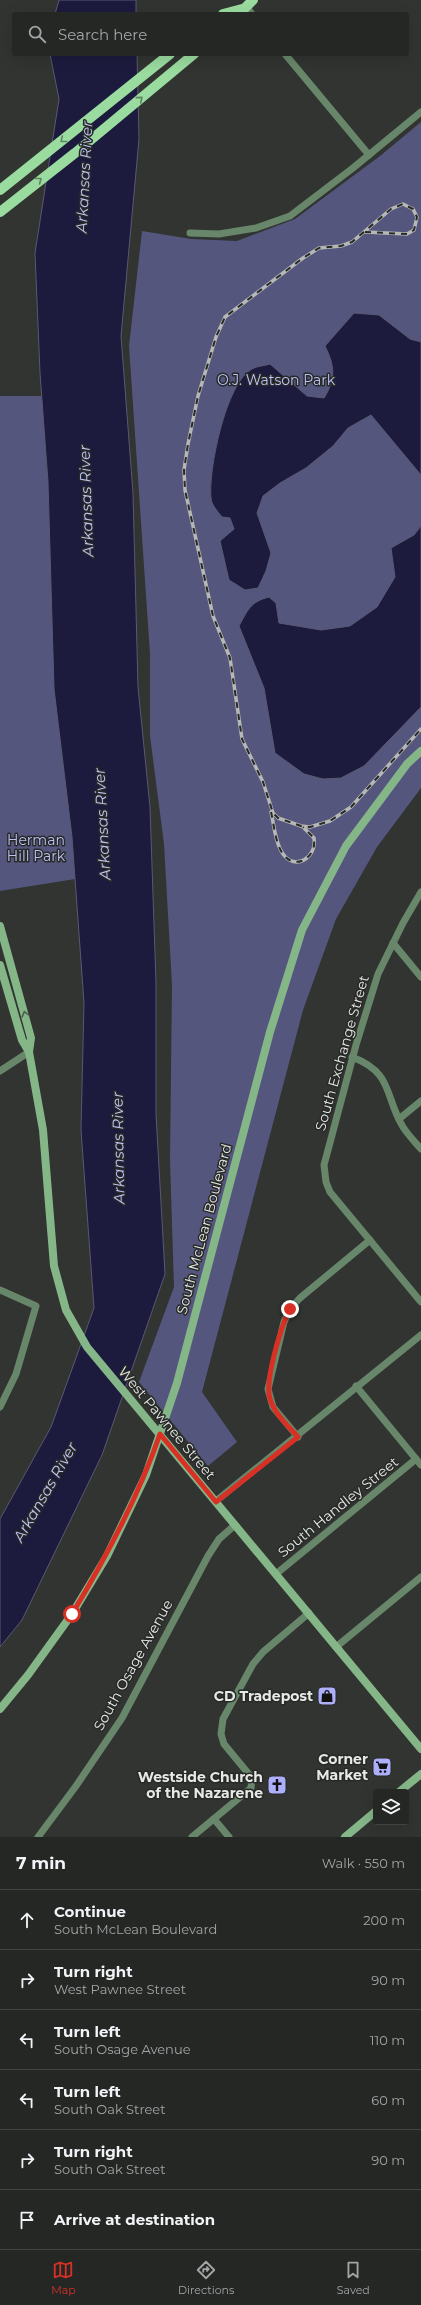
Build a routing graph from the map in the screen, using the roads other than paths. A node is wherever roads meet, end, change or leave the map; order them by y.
1 (245, 7) edge
2 (229, 12) edge
3 (168, 56) edge
4 (192, 56) edge
5 (287, 56) edge
6 (421, 112) edge
7 (369, 155) junction
8 (0, 190) edge
9 (0, 212) edge
10 (190, 232) dead end
11 (421, 751) edge
12 (421, 892) edge
13 (0, 926) edge
14 (393, 943) junction
15 (0, 965) edge
16 (421, 976) edge
17 (29, 1052) junction
18 (352, 1057) junction
19 (0, 1070) edge
20 (421, 1101) edge
21 (399, 1119) junction
22 (421, 1149) edge
23 (370, 1240) junction
24 (0, 1290) edge
25 (421, 1302) edge
26 (421, 1335) edge
27 (356, 1386) junction
28 (0, 1407) edge
29 (160, 1434) junction
30 (298, 1437) junction
31 (416, 1459) junction
32 (421, 1466) edge
33 (216, 1502) junction
34 (235, 1525) junction
35 (276, 1574) junction
36 (421, 1577) edge
37 (309, 1613) junction
38 (336, 1647) junction
39 (0, 1709) edge
40 (421, 1749) edge
41 (421, 1774) edge
42 (403, 1789) edge
43 (373, 1814) edge
44 (214, 1819) junction
45 (38, 1837) edge
46 (192, 1837) edge
47 (229, 1837) edge
48 (345, 1837) edge

1 - 2 main road
3 -> 8 main road
9 -> 4 main road
5 - 7 street
6 - 7 street
7 - 10 street
11 - 29 main road, South McLean Boulevard
12 - 14 street, South Exchange Street
17 -> 13 main road, West Pawnee Street
14 - 16 street
14 - 18 street, South Exchange Street
15 - 17 main road, West Pawnee Street
17 - 19 street
17 - 29 main road, West Pawnee Street
18 - 21 street
18 - 23 street, South Exchange Street
20 - 21 street
21 - 22 street
23 - 25 street
23 - 30 street
24 - 28 street
26 - 27 street
27 - 30 street
27 - 31 street
29 - 33 main road, West Pawnee Street
29 - 39 main road, South McLean Boulevard
30 - 33 street
31 - 32 street
31 - 35 street, South Handley Street
33 - 34 main road, West Pawnee Street
34 - 35 main road, West Pawnee Street
34 - 45 street, South Osage Avenue
35 - 37 main road, West Pawnee Street
36 - 38 street
37 - 38 main road, West Pawnee Street
37 - 44 street
38 - 40 main road, West Pawnee Street
41 - 42 main road
43 - 48 main road
44 - 46 street
44 - 47 street

